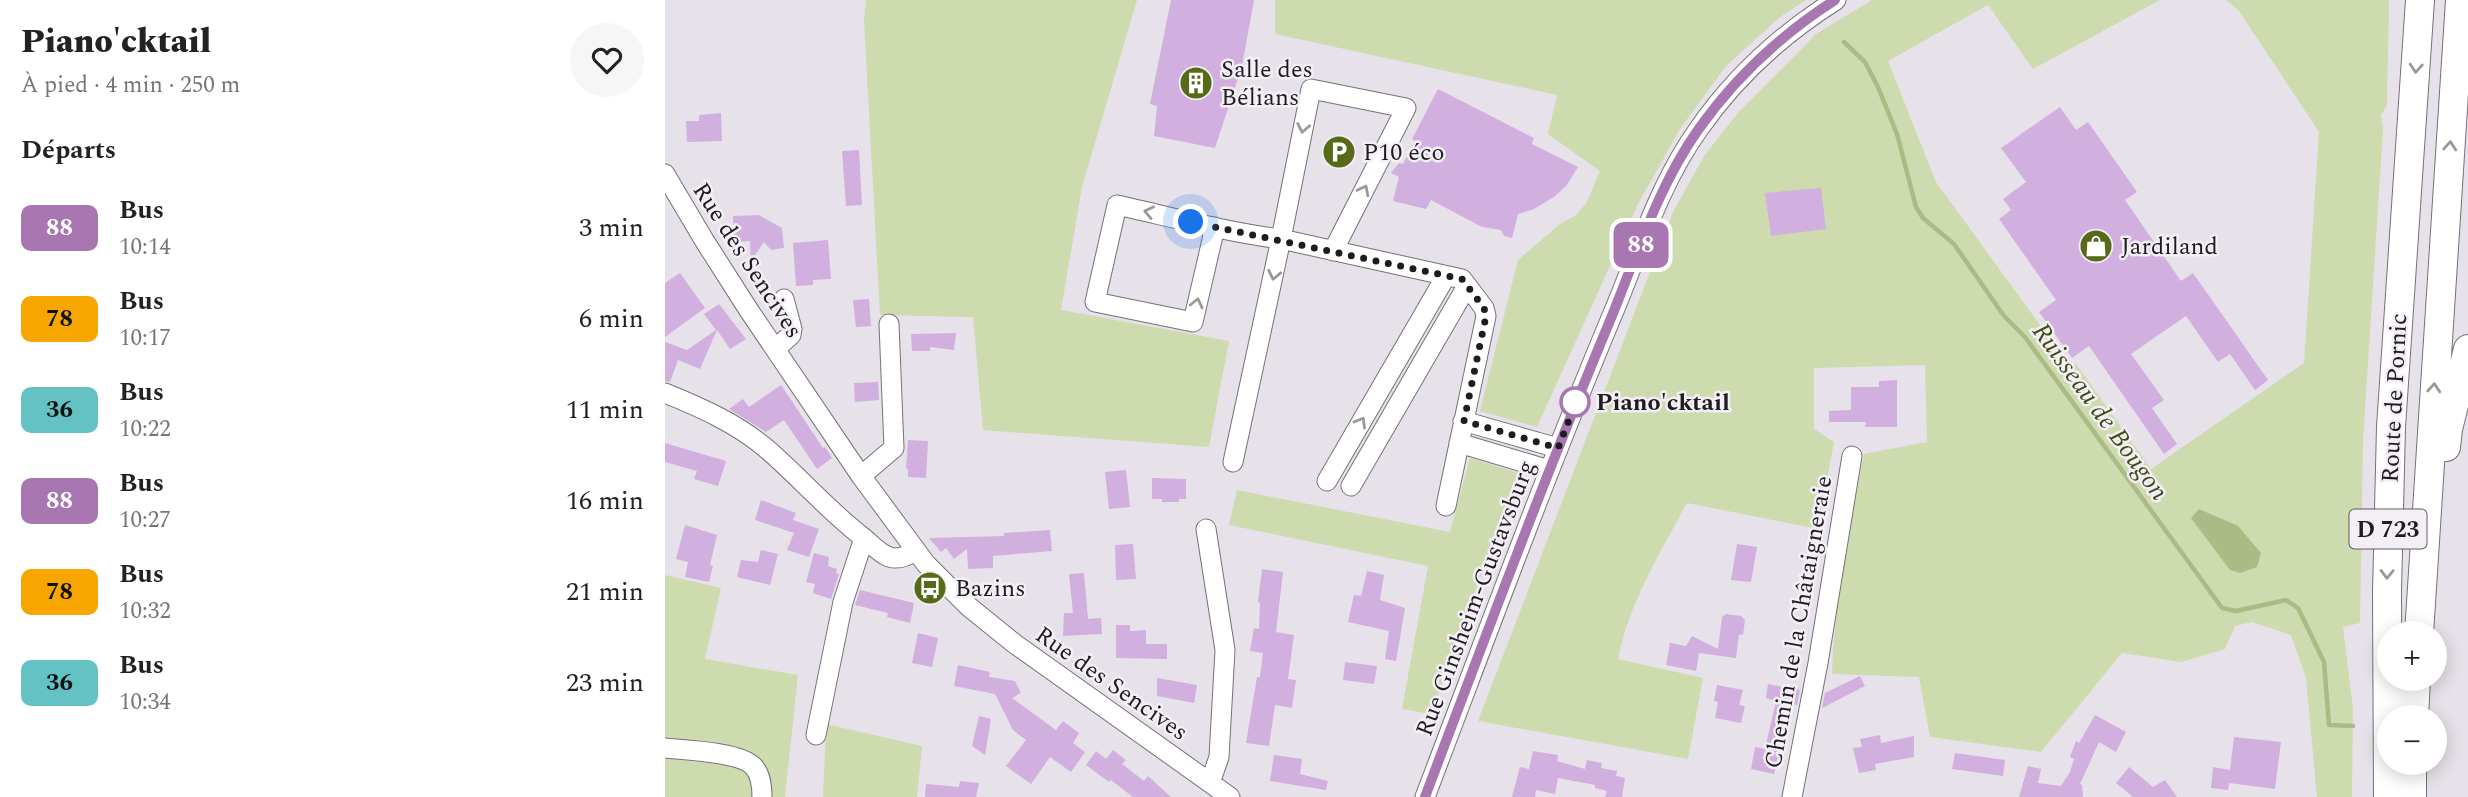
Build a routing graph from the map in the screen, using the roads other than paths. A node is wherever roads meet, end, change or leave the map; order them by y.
1 (1836, 0) edge
2 (2420, 0) edge
3 (2460, 0) edge
4 (665, 174) edge
5 (1215, 227) junction
6 (1281, 239) junction
7 (1333, 251) junction
8 (1446, 276) junction
9 (1467, 286) junction
10 (784, 299) dead end
11 (889, 324) dead end
12 (775, 349) junction
13 (2468, 349) edge
14 (665, 393) edge
15 (1464, 421) junction
16 (1459, 443) junction
17 (1558, 448) junction
18 (1852, 456) dead end
19 (1233, 462) dead end
20 (1549, 470) junction
21 (861, 476) junction
22 (1327, 481) dead end
23 (1351, 486) dead end
24 (1445, 506) dead end
25 (1206, 529) dead end
26 (2426, 529) junction
27 (864, 538) junction
28 (915, 551) junction
29 (2420, 621) edge
30 (816, 735) dead end
31 (665, 748) edge
32 (2412, 775) edge
33 (1210, 783) junction
34 (762, 797) edge
35 (1230, 797) edge
36 (1425, 797) edge
37 (1792, 797) edge
38 (2388, 797) edge
39 (2411, 797) edge

1 - 17 street, Rue Ginsheim-Gustavsburg
2 -> 38 highway, Route de Pornic / D 723
26 -> 3 highway, Route de Pornic / D 723
4 - 12 street, Rue des Sencives
5 -> 5 street
5 - 6 street
6 - 7 street
7 -> 6 street
6 -> 19 street
7 - 8 street
8 - 9 street
22 -> 8 street
9 - 15 street
9 - 23 street
10 - 12 street
11 - 21 street
12 - 21 street, Rue des Sencives
13 - 26 highway
14 - 27 street
15 - 16 street
15 - 17 street
16 - 20 street
16 - 24 street
17 - 20 street, Rue Ginsheim-Gustavsburg
18 - 37 street, Chemin de la Châtaigneraie
20 - 36 street, Rue Ginsheim-Gustavsburg
21 - 28 street, Rue des Sencives
25 - 33 street
26 - 29 highway, Route de Pornic / D 723
27 - 28 street
27 - 30 street
28 - 33 street, Rue des Sencives
31 - 34 street
32 - 39 highway
33 - 35 street, Rue des Sencives

